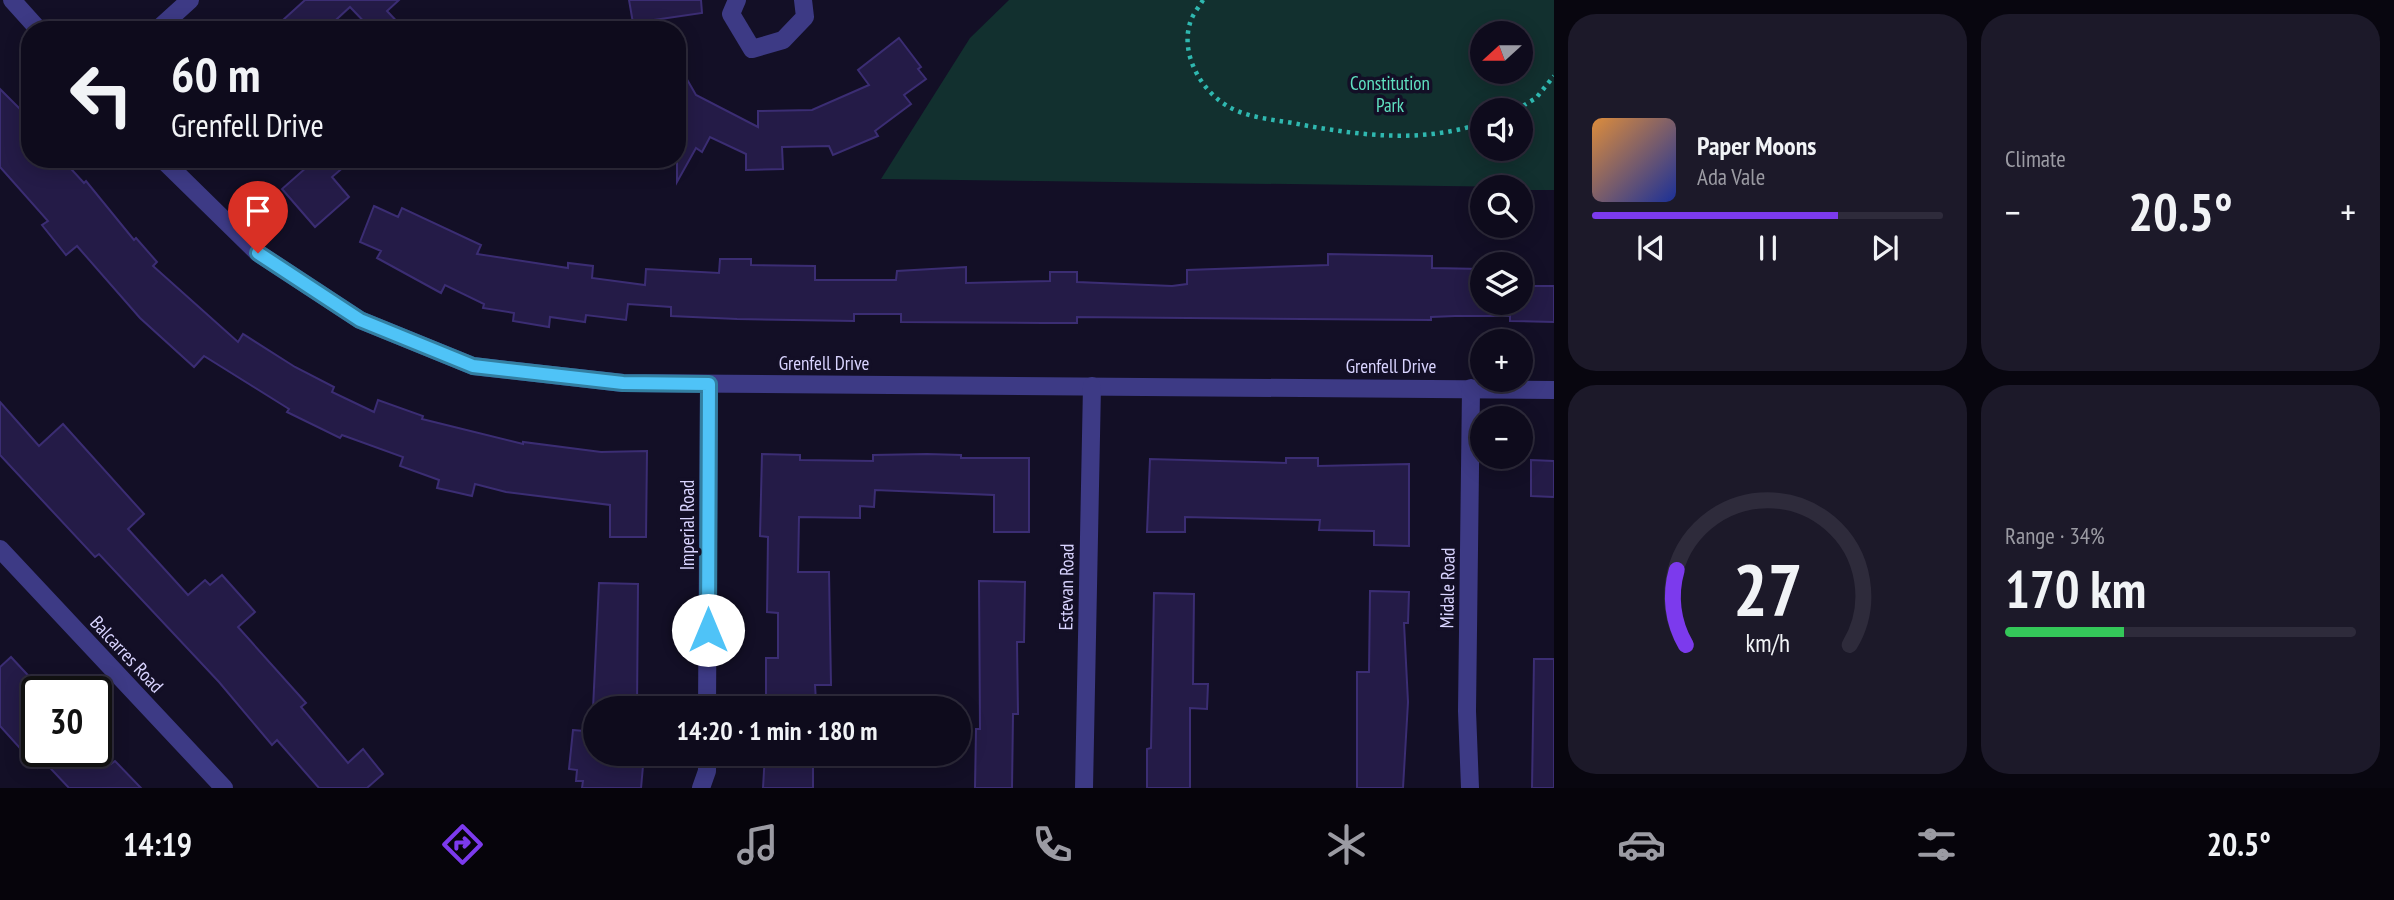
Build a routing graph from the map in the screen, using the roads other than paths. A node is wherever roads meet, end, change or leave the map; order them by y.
1 (12, 0) edge
2 (190, 0) edge
3 (737, 0) edge
4 (803, 0) edge
5 (31, 21) edge
6 (167, 21) edge
7 (171, 168) edge
8 (709, 384) junction
9 (1092, 386) junction
10 (1470, 388) edge
11 (1533, 389) edge
12 (1554, 390) edge
13 (1471, 392) edge
14 (0, 549) edge
15 (707, 696) edge
16 (706, 766) edge
17 (224, 788) edge
18 (701, 788) edge
19 (1084, 788) edge
20 (1470, 788) edge

1 - 5 street
2 - 6 street
3 - 4 street
7 - 8 street, Grenfell Drive
8 - 9 street, Grenfell Drive
8 - 15 street, Imperial Road
9 - 10 street, Grenfell Drive
9 - 19 street, Estevan Road
11 - 12 street, Grenfell Drive
13 - 20 street, Midale Road
14 - 17 street, Balcarres Road
16 - 18 street

